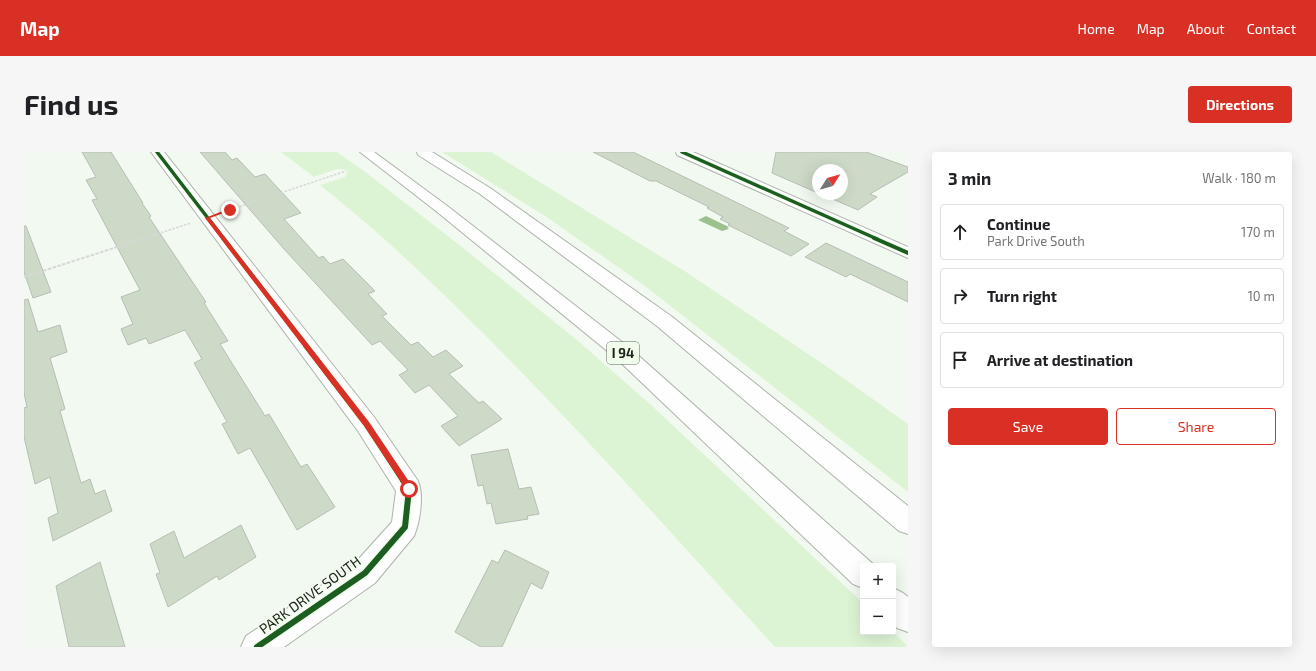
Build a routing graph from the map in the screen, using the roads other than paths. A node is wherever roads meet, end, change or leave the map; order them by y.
1 (157, 152) edge
2 (360, 152) edge
3 (366, 152) edge
4 (423, 152) edge
5 (682, 152) edge
6 (382, 165) junction
7 (908, 253) edge
8 (908, 522) edge
9 (860, 571) edge
10 (896, 605) edge
11 (908, 617) edge
12 (257, 647) edge

1 - 12 main road, PARK DRIVE SOUTH
2 - 6 main road
3 - 6 main road, I 94
4 - 8 main road
5 - 7 main road
6 - 9 main road, I 94
10 - 11 main road

